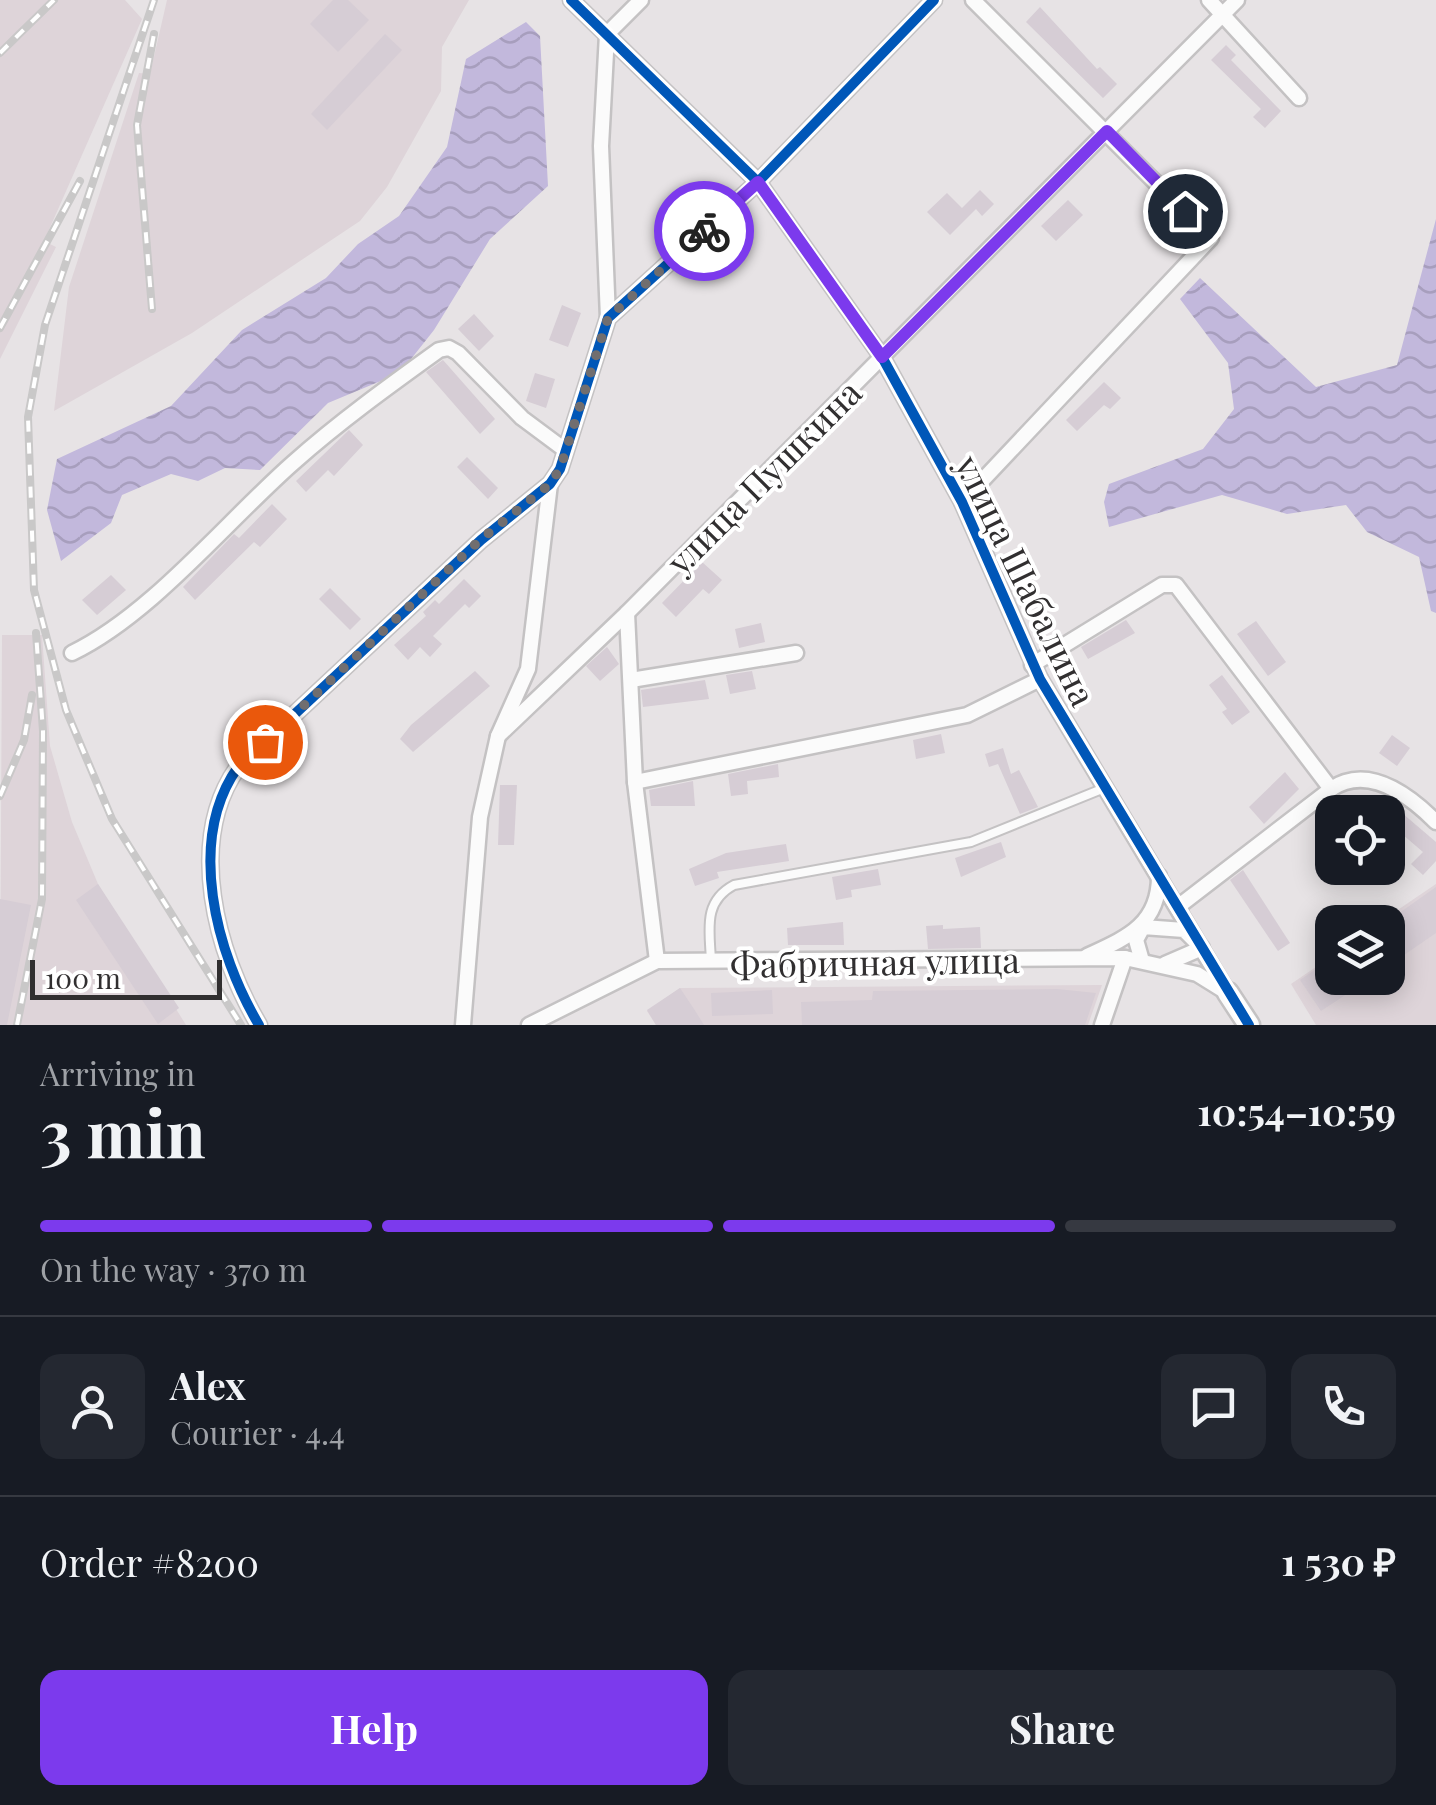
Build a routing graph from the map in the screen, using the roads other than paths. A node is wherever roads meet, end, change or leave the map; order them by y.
1 (571, 0) edge
2 (641, 0) edge
3 (934, 0) edge
4 (973, 0) edge
5 (1209, 0) edge
6 (1238, 0) edge
7 (1222, 16) junction
8 (606, 34) junction
9 (1299, 98) dead end
10 (1107, 131) junction
11 (758, 182) junction
12 (608, 318) junction
13 (882, 357) junction
14 (566, 450) junction
15 (550, 484) junction
16 (962, 502) junction
17 (628, 613) junction
18 (72, 653) dead end
19 (796, 653) dead end
20 (1032, 664) junction
21 (630, 680) junction
22 (1040, 680) junction
23 (498, 736) junction
24 (635, 782) junction
25 (1102, 789) junction
26 (1331, 789) junction
27 (1436, 822) edge
28 (1160, 874) junction
29 (1179, 906) junction
30 (1143, 927) junction
31 (1202, 948) junction
32 (1125, 958) junction
33 (1082, 959) junction
34 (657, 961) junction
35 (1142, 961) junction
36 (711, 962) junction
37 (1166, 964) junction
38 (1228, 993) junction
39 (259, 1025) edge
40 (463, 1025) edge
41 (529, 1025) edge
42 (1102, 1025) edge
43 (1249, 1025) edge

1 - 8 street, улица Шабалина
2 - 8 street
3 - 11 street
4 - 10 street
5 - 7 street
6 - 7 street, улица Пушкина
7 - 9 street
7 - 10 street, улица Пушкина
8 - 11 street, улица Шабалина
8 - 12 street
10 - 13 street, улица Пушкина
10 - 16 street
11 - 12 street
11 - 13 street, улица Шабалина
12 - 14 street
13 - 16 street, улица Шабалина
13 - 17 street, улица Пушкина
14 - 15 street
14 - 18 street
15 - 23 street
15 - 39 street
16 - 20 street, улица Шабалина
17 - 21 street
17 - 23 street, улица Пушкина
19 - 21 street
20 - 22 street, улица Шабалина
20 - 26 street
21 - 24 street
22 - 24 street
22 - 25 street, улица Шабалина
23 - 40 street
24 - 34 street
25 - 28 street, улица Шабалина
25 - 36 lane
26 - 27 street
26 - 29 street
28 - 29 street, улица Шабалина
28 - 30 street
29 - 31 street, улица Шабалина
30 - 31 street
30 - 33 street
30 - 35 street
31 - 37 street
31 - 38 street, улица Шабалина
32 - 33 street, Фабричная улица
32 - 35 street, Фабричная улица
32 - 42 street
33 - 36 street, Фабричная улица
34 - 36 street, Фабричная улица
34 - 41 street, Фабричная улица
35 - 37 street, Фабричная улица
37 - 38 street, Фабричная улица
38 - 43 street, улица Шабалина

